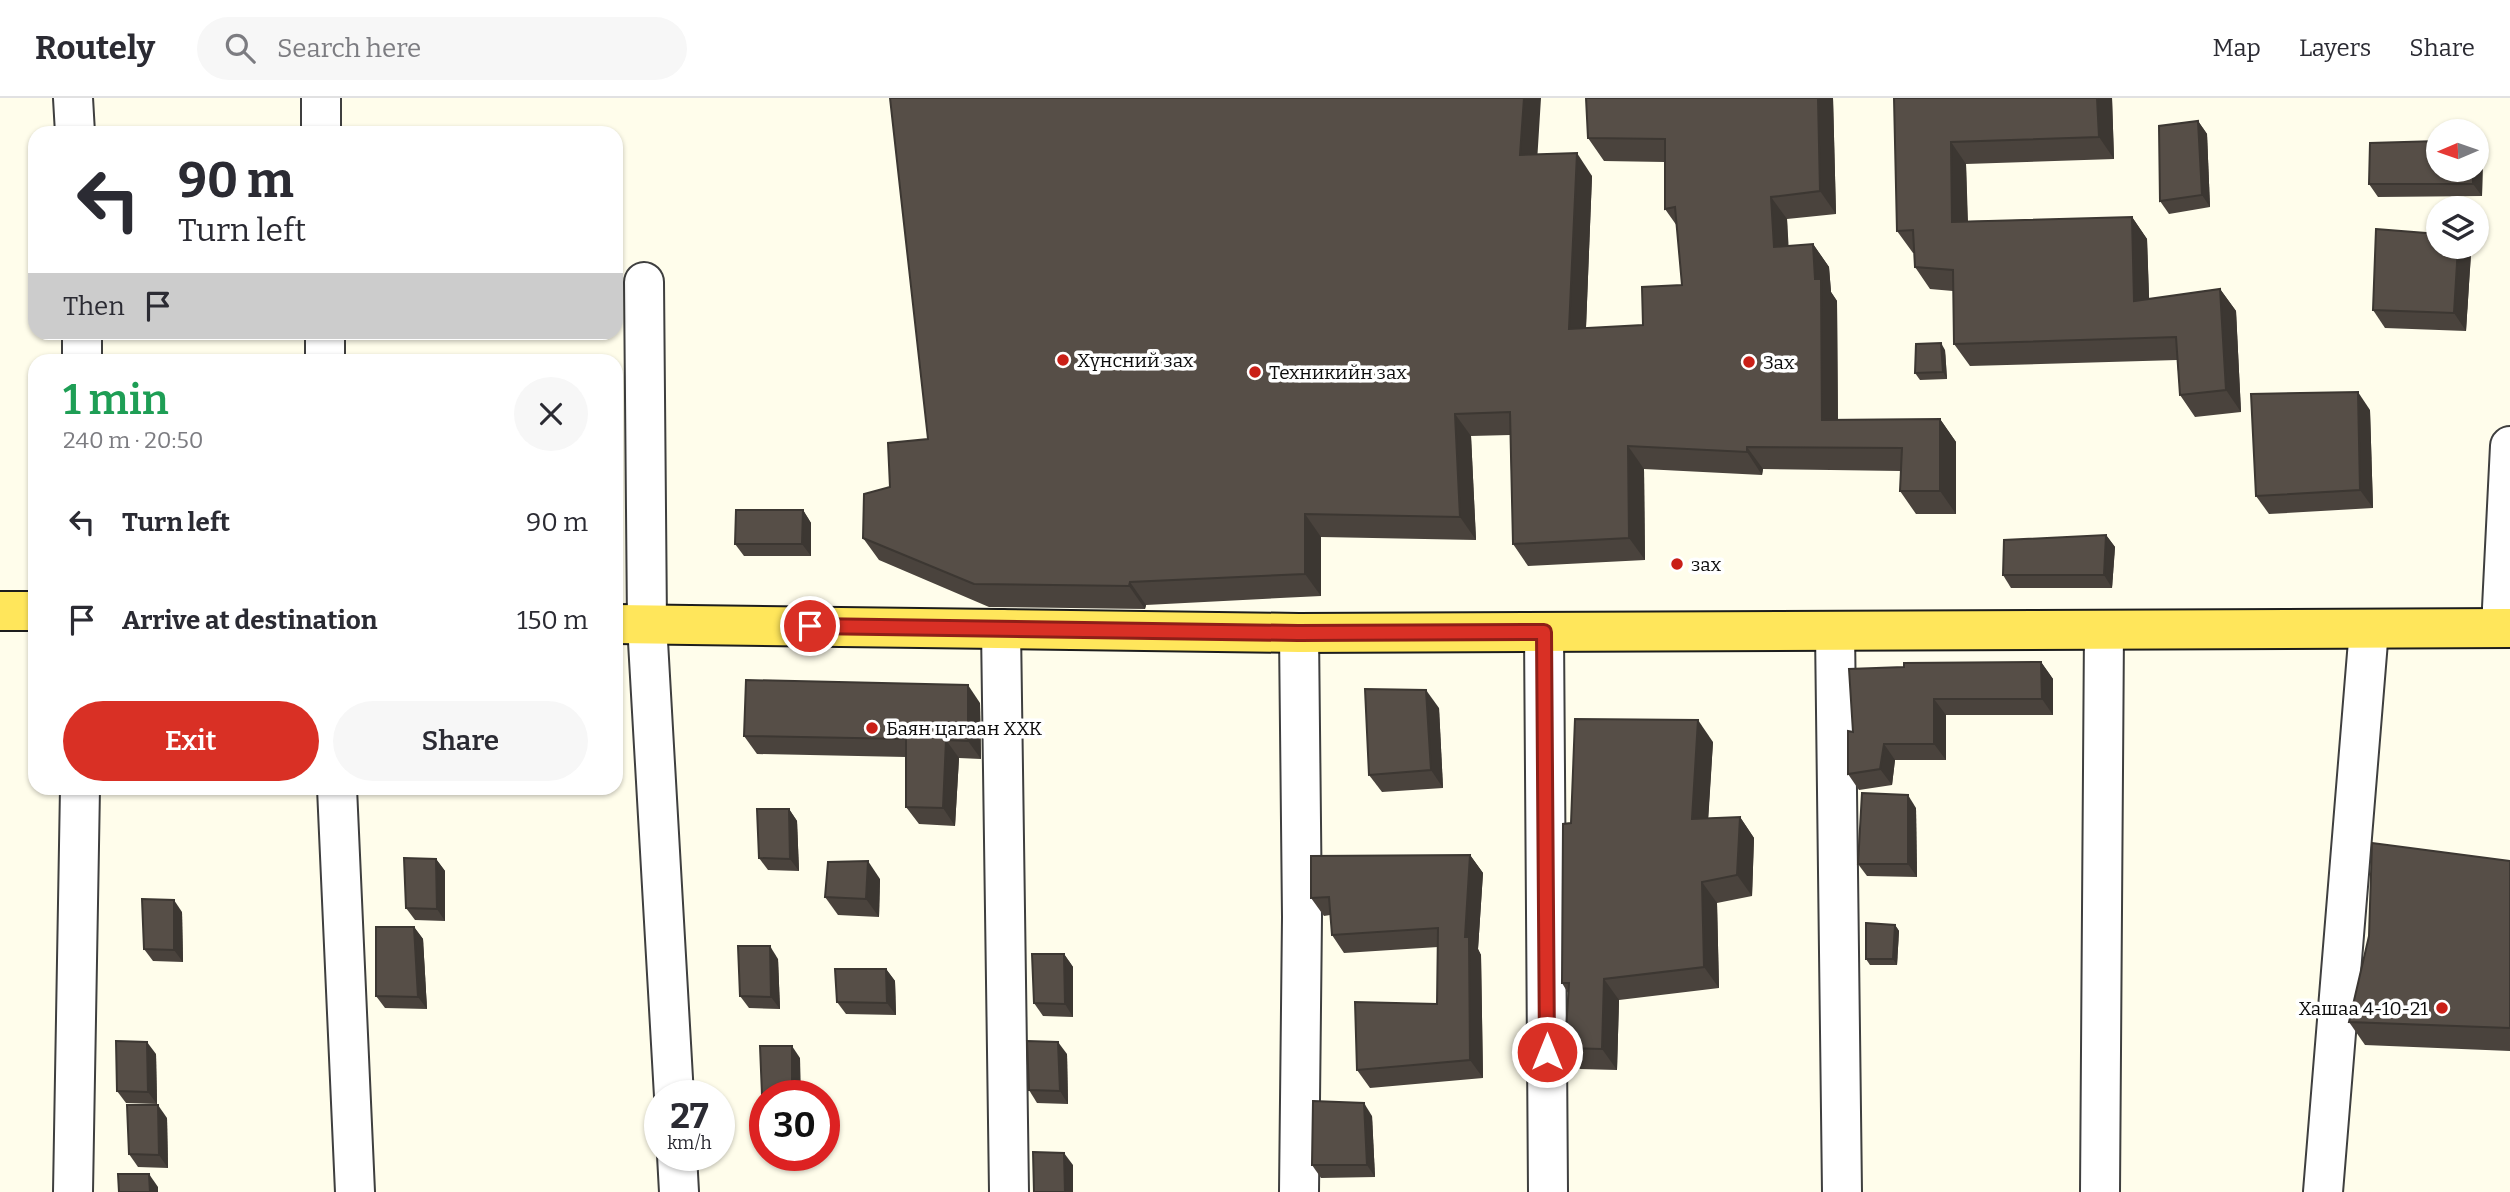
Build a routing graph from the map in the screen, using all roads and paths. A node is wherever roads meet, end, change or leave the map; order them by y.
1 (73, 98) edge
2 (321, 98) edge
3 (75, 126) edge
4 (321, 126) edge
5 (644, 282) dead end
6 (2510, 446) edge
7 (0, 611) edge
8 (28, 611) edge
9 (631, 624) edge
10 (2506, 628) edge
11 (1001, 629) junction
12 (2369, 629) junction
13 (2104, 630) junction
14 (1835, 631) junction
15 (1544, 632) junction
16 (1298, 633) junction
17 (80, 795) edge
18 (337, 795) edge
19 (673, 1080) edge
20 (678, 1171) edge
21 (73, 1192) edge
22 (355, 1192) edge
23 (679, 1192) edge
24 (1009, 1192) edge
25 (1299, 1192) edge
26 (1548, 1192) edge
27 (1842, 1192) edge
28 (2100, 1192) edge
29 (2323, 1192) edge

1 - 3 street
2 - 4 street
5 - 9 street
6 - 10 street
7 - 8 main road
9 - 11 main road
9 - 19 street
10 - 12 main road
11 - 16 main road
11 - 24 street
12 - 13 main road
12 - 29 street
13 - 14 main road
13 - 28 street
14 - 15 main road
14 - 27 street
15 - 16 main road
15 - 26 street
16 - 25 street
17 - 21 street
18 - 22 street
20 - 23 street

